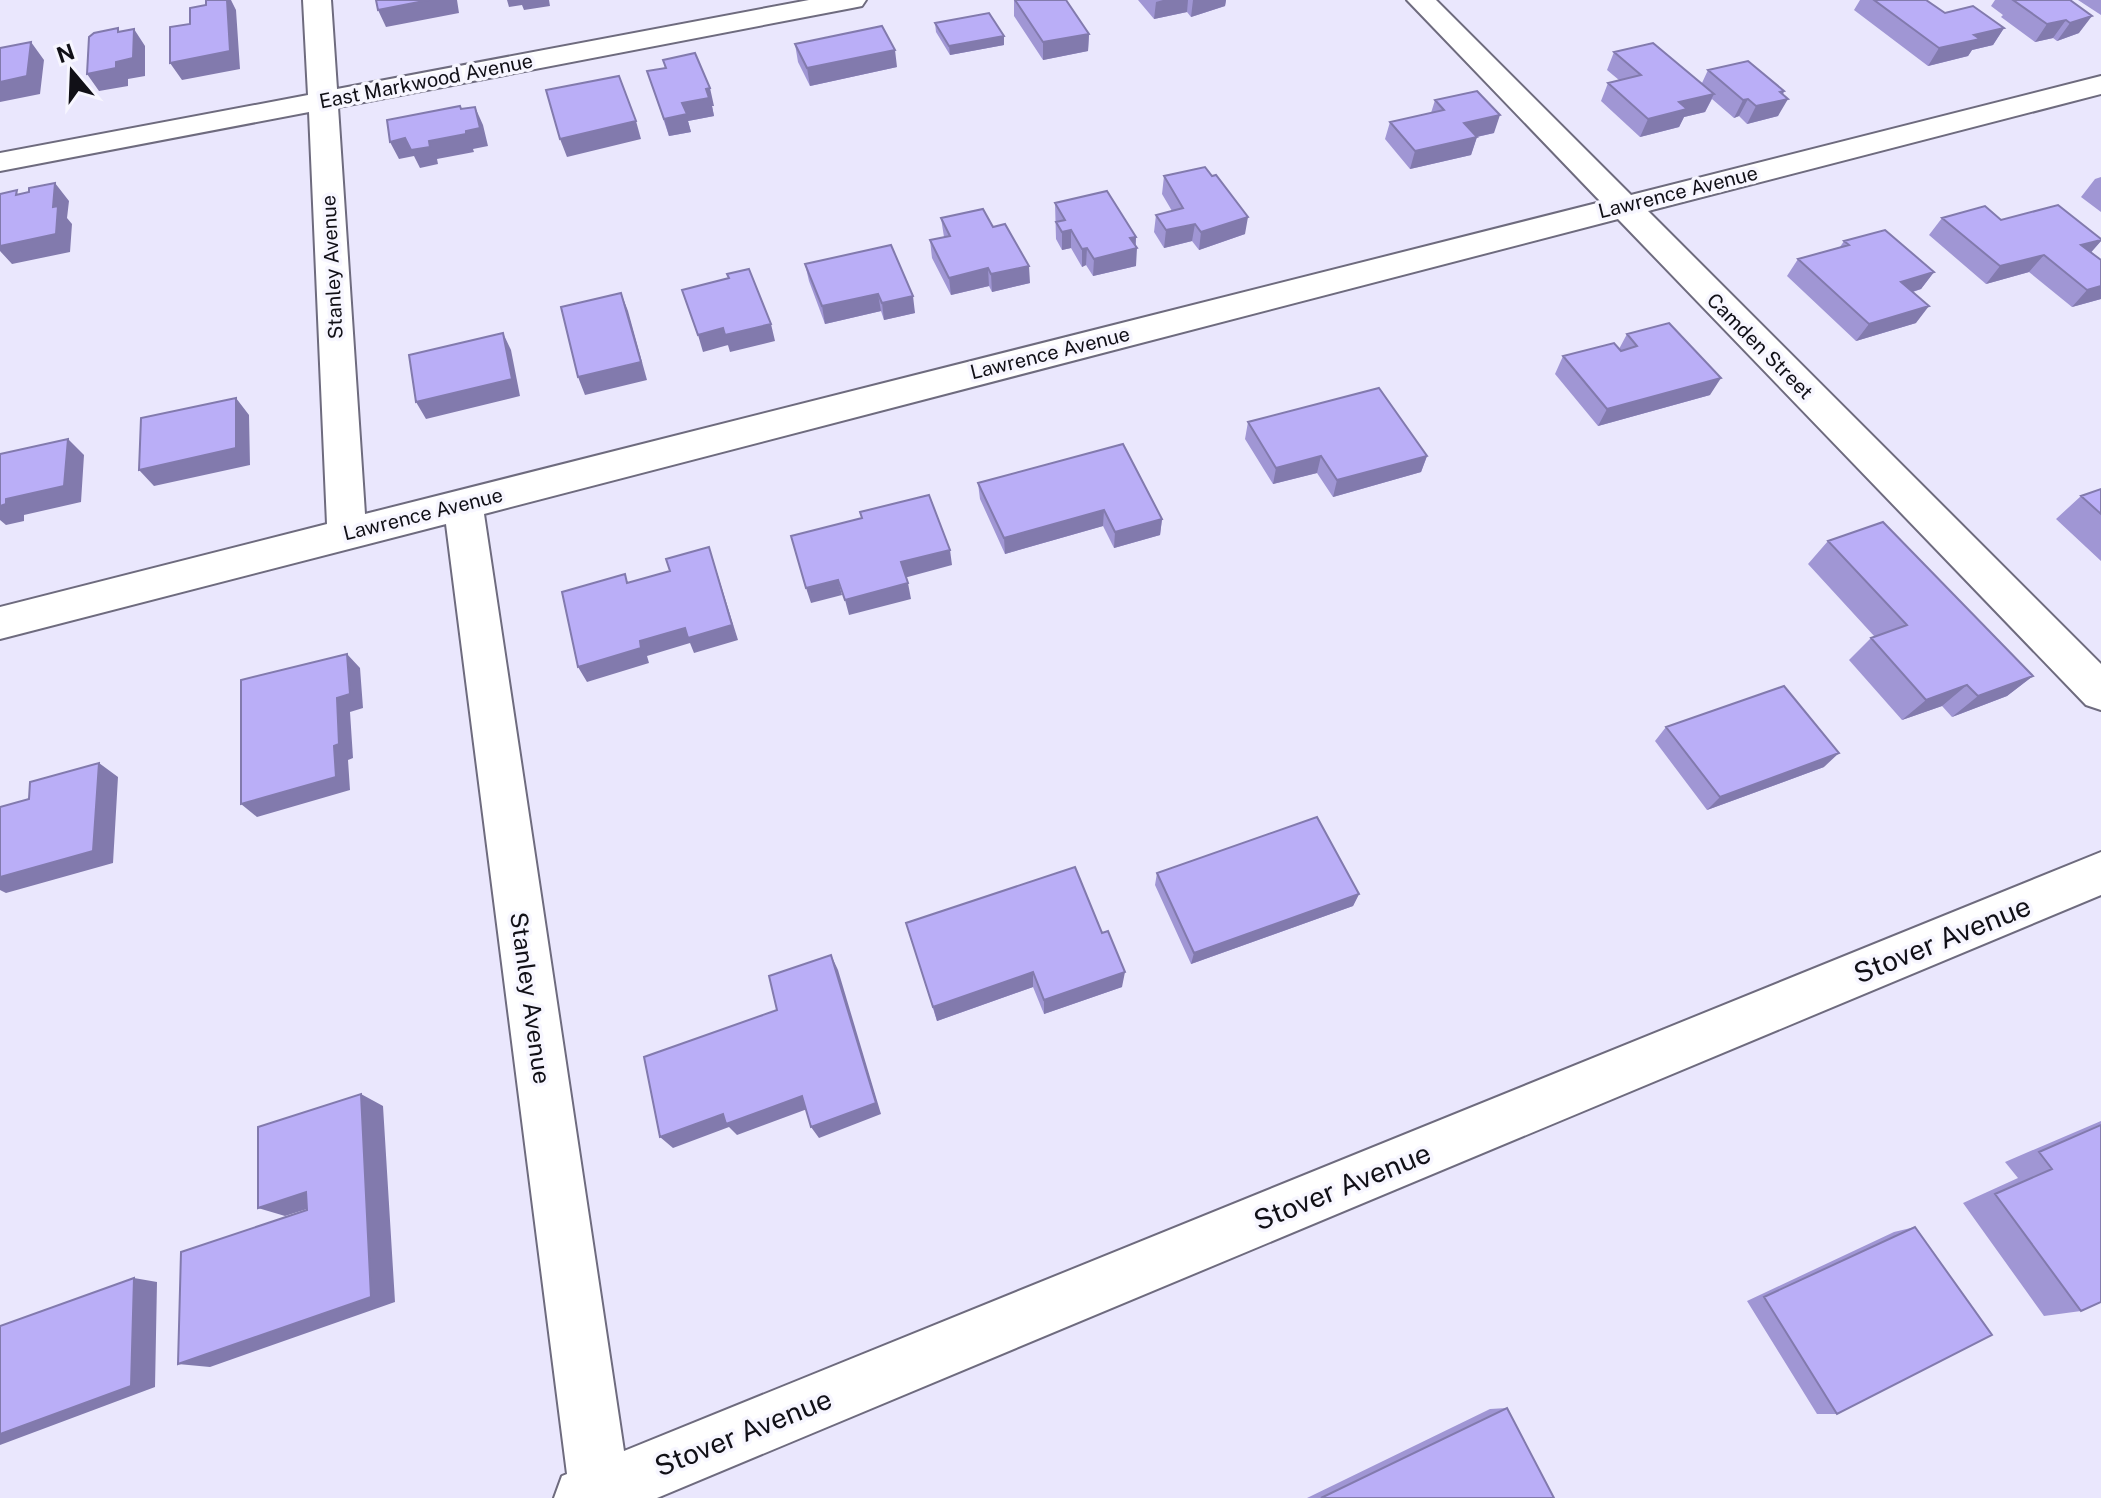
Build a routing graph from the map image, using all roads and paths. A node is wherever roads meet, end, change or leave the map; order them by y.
1 (317, 0) edge
2 (852, 0) edge
3 (1421, 0) edge
4 (2101, 85) edge
5 (322, 100) junction
6 (0, 162) edge
7 (1622, 206) junction
8 (463, 504) junction
9 (347, 533) junction
10 (0, 623) edge
11 (2101, 692) edge
12 (2101, 873) edge
13 (592, 1495) edge

1 - 5 street, Stanley Avenue
2 - 5 street, East Markwood Avenue
3 - 7 street, Camden Street
4 - 7 street, Lawrence Avenue
5 - 6 street, East Markwood Avenue
5 - 9 street, Stanley Avenue
7 - 8 street, Lawrence Avenue
7 - 11 street, Camden Street
8 - 9 street, Lawrence Avenue
8 - 13 street, Stanley Avenue
9 - 10 street, Lawrence Avenue
12 - 13 street, Stover Avenue

